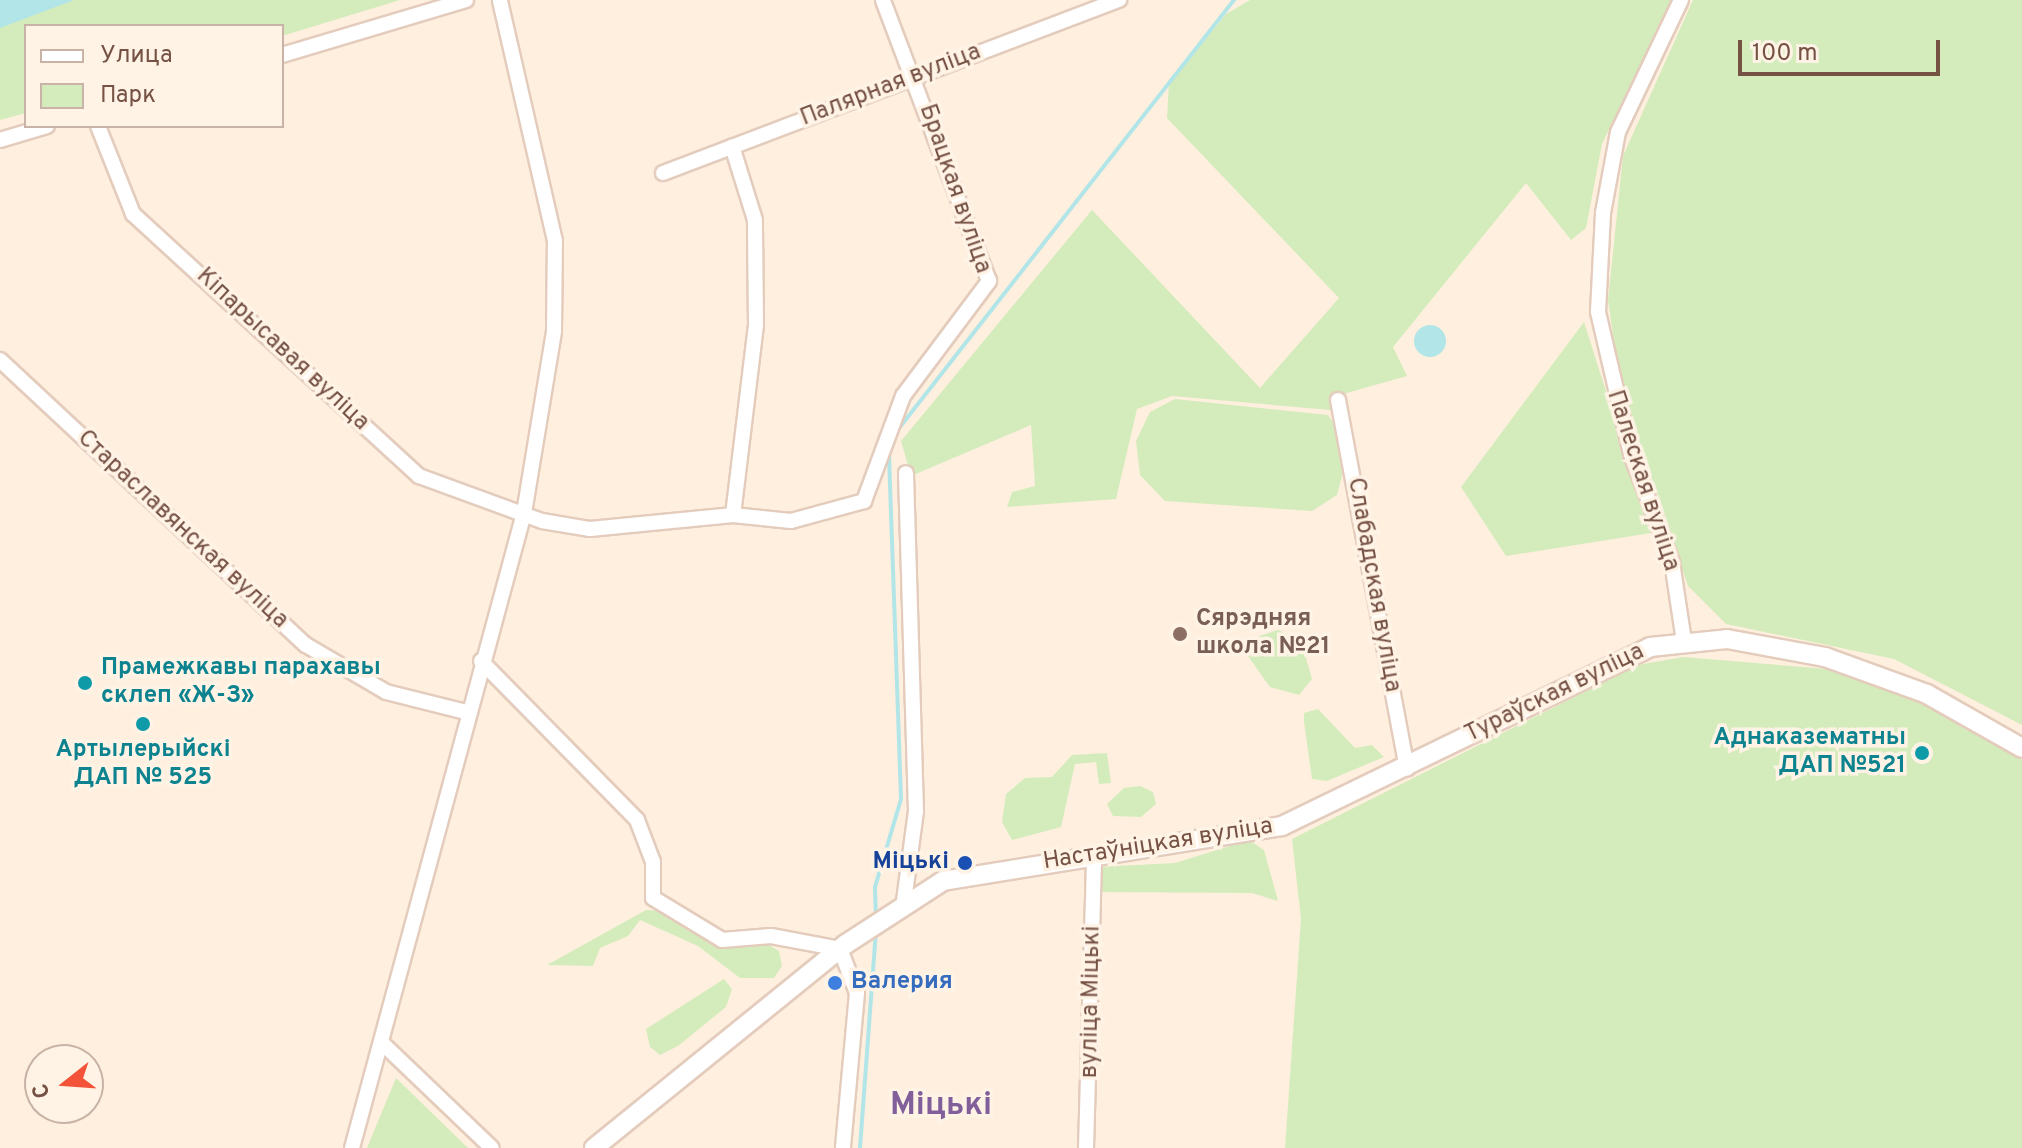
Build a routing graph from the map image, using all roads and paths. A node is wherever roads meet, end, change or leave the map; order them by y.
1 (466, 0) edge
2 (500, 0) edge
3 (883, 0) edge
4 (1119, 0) edge
5 (1681, 0) edge
6 (284, 54) edge
7 (914, 76) junction
8 (40, 128) edge
9 (99, 128) edge
10 (0, 140) edge
11 (732, 146) junction
12 (663, 173) dead end
13 (0, 360) edge
14 (1338, 400) dead end
15 (906, 473) dead end
16 (524, 513) junction
17 (733, 515) junction
18 (1684, 641) junction
19 (481, 661) junction
20 (466, 712) junction
21 (2022, 748) edge
22 (1407, 769) junction
23 (1094, 855) junction
24 (904, 901) junction
25 (843, 946) junction
26 (381, 1042) junction
27 (352, 1148) edge
28 (492, 1148) edge
29 (594, 1148) edge
30 (843, 1148) edge
31 (1086, 1148) edge

1 - 6 street
2 - 16 street
3 - 7 street, Брацкая вуліца
4 - 7 street, Палярная вуліца
5 - 18 street, Палеская вуліца
7 - 11 street, Палярная вуліца
7 - 17 street, Брацкая вуліца
8 - 10 street
9 - 16 street, Кіпарысавая вуліца
11 - 12 street, Палярная вуліца
11 - 17 street
13 - 20 street, Стараславянская вуліца
14 - 22 street, Слабадская вуліца
15 - 24 street
16 - 17 street, Кіпарысавая вуліца
16 - 19 street
18 - 21 street, Тураўская вуліца
18 - 22 street, Тураўская вуліца
19 - 20 street
19 - 25 street
20 - 26 street
22 - 23 street, Настаўніцкая вуліца
23 - 24 street, Настаўніцкая вуліца
23 - 31 street, вуліца Міцькі
24 - 25 street, Настаўніцкая вуліца
25 - 29 street
25 - 30 street
26 - 27 street
26 - 28 street

